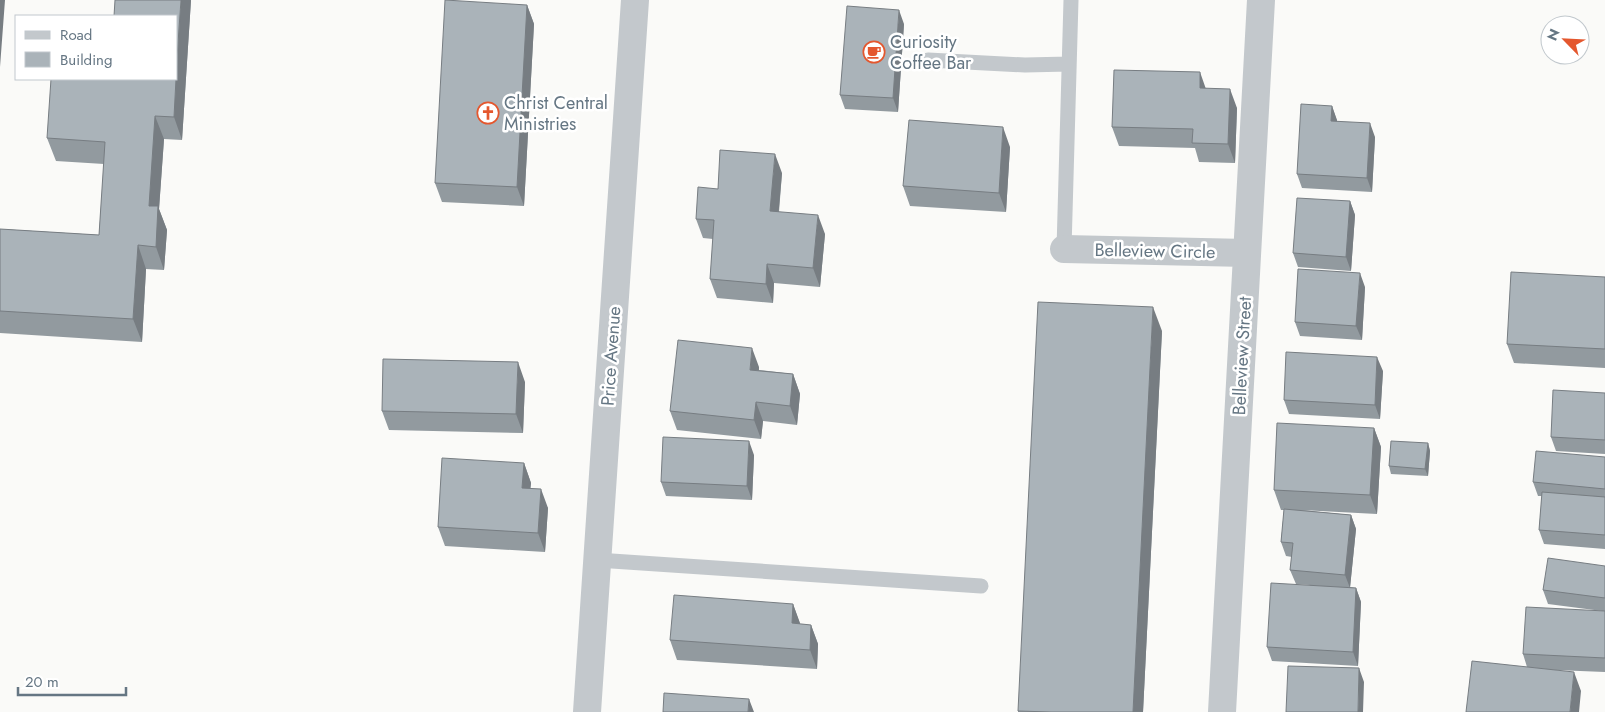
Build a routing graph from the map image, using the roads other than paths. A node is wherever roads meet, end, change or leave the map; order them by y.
1 (635, 0) edge
2 (1071, 0) edge
3 (1261, 0) edge
4 (928, 60) dead end
5 (1069, 64) junction
6 (1064, 250) joint
7 (1247, 252) junction
8 (597, 560) junction
9 (981, 586) dead end
10 (587, 712) edge
11 (1222, 712) edge

1 - 8 street, Price Avenue
2 - 5 lane
3 - 7 street, Belleview Street
4 - 5 lane
5 - 6 lane
6 - 7 street, Belleview Circle
7 - 11 street, Belleview Street
8 - 9 lane
8 - 10 street, Price Avenue

